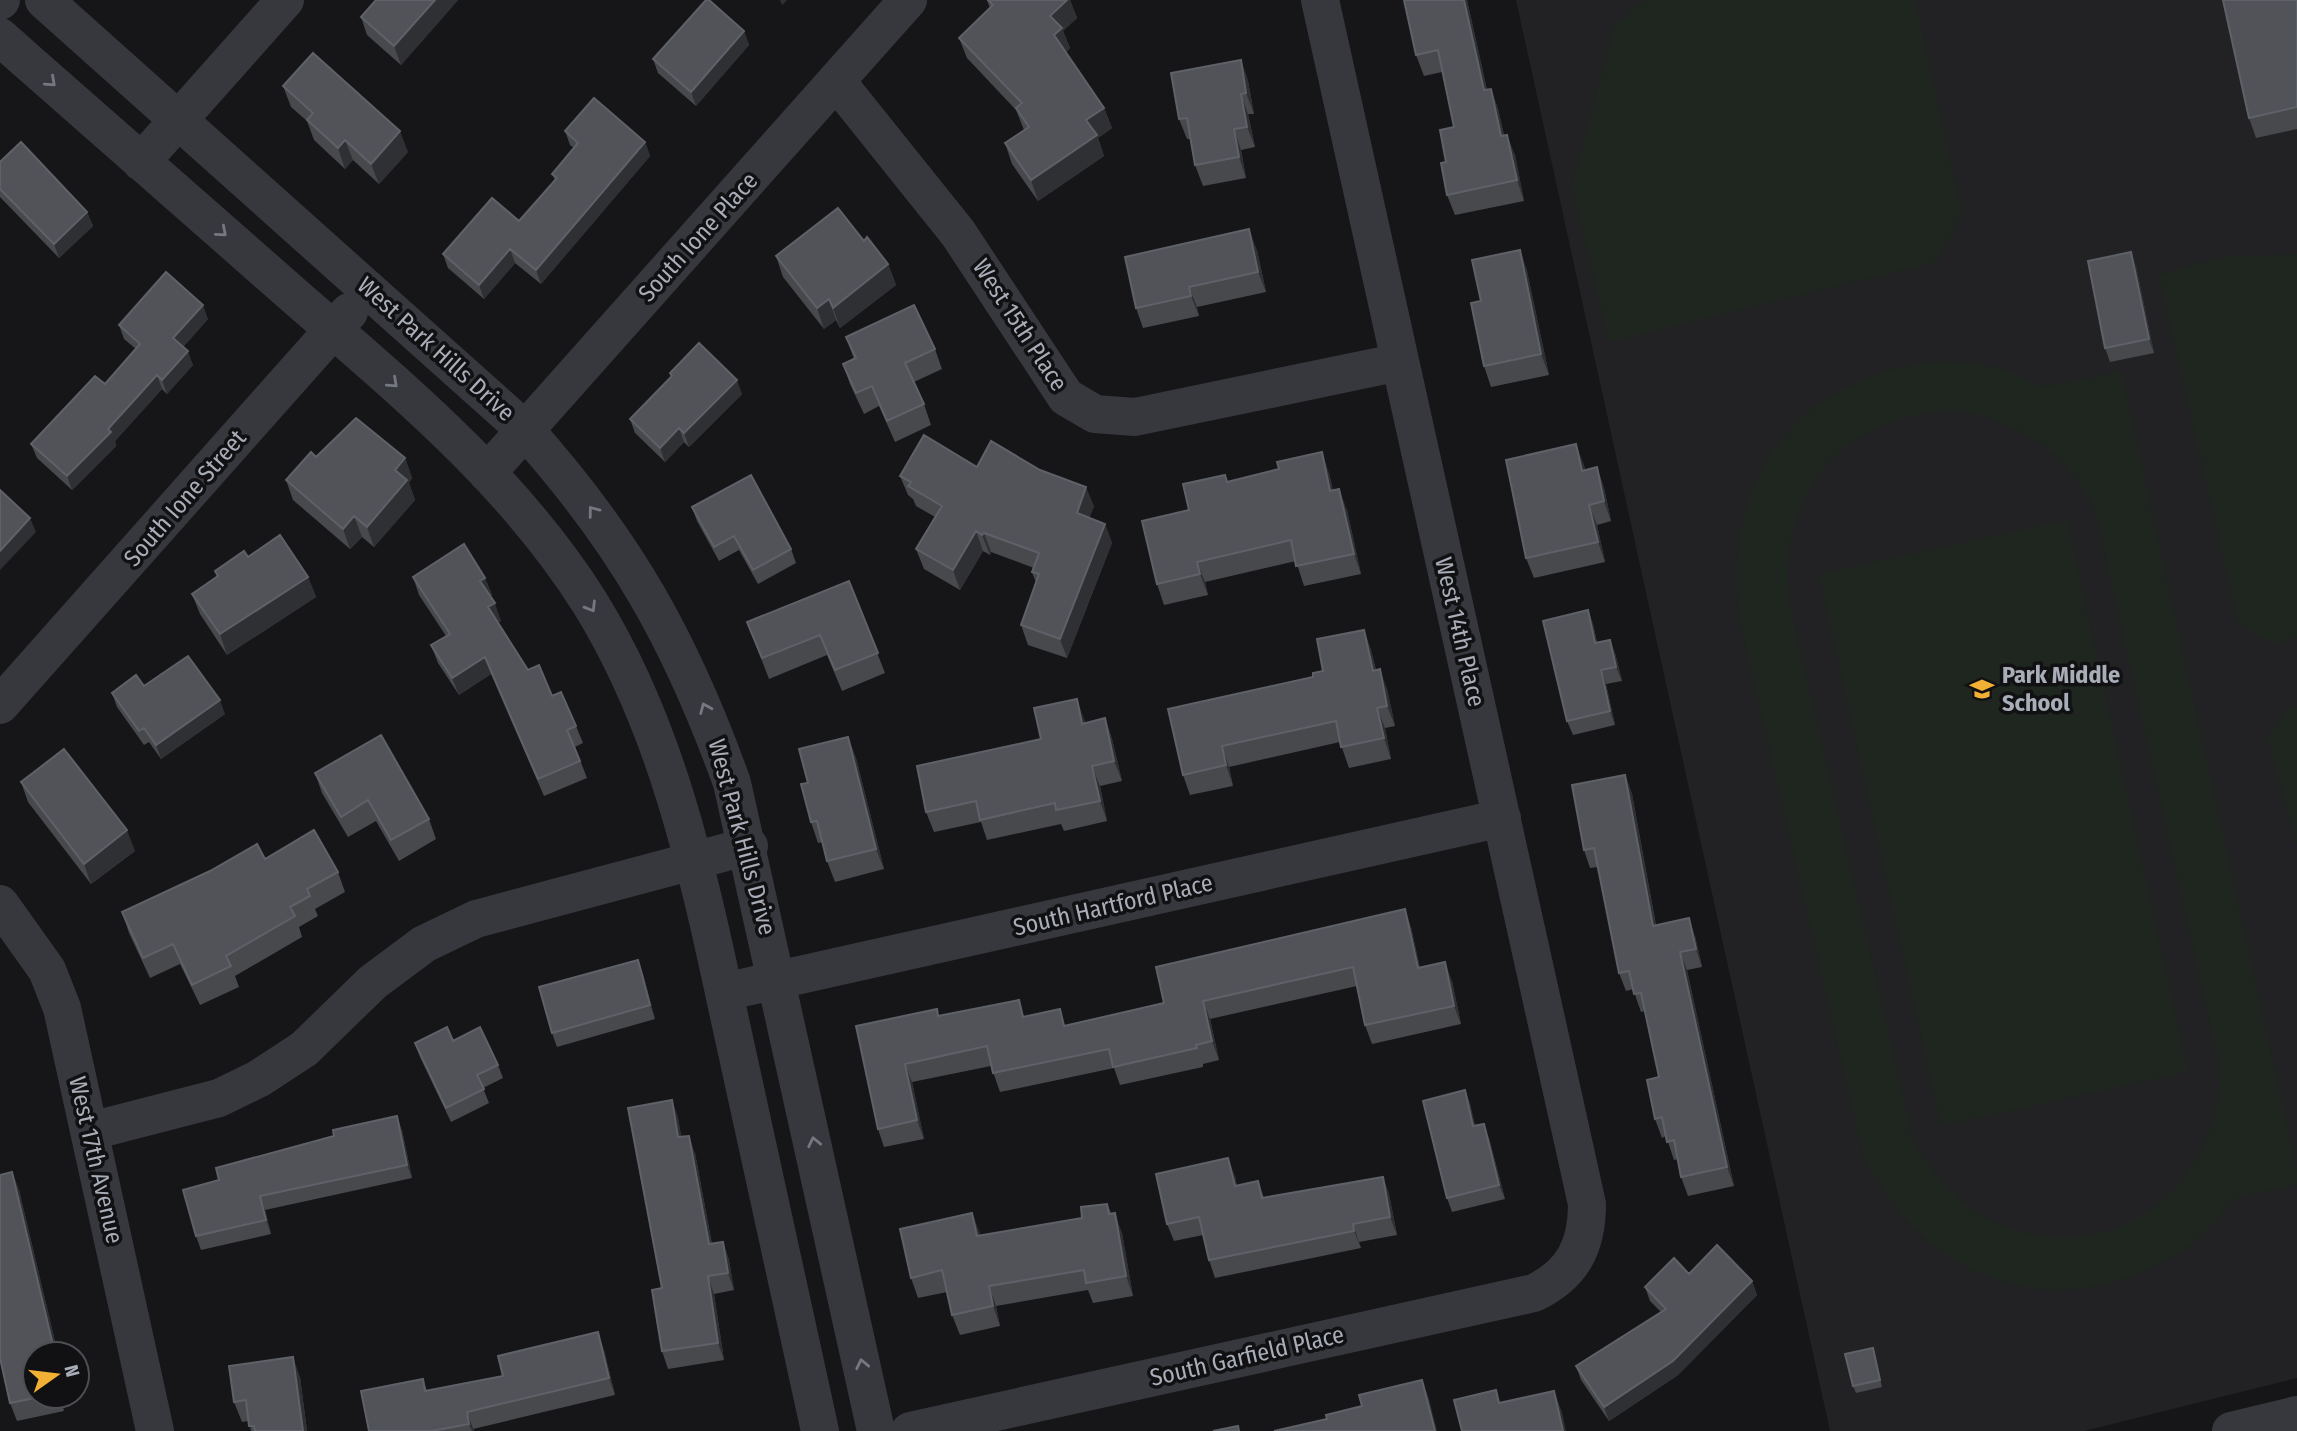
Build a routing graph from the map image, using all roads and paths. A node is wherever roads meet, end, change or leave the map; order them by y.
1 (44, 0) edge
2 (285, 0) edge
3 (908, 0) edge
4 (1320, 0) edge
5 (0, 37) edge
6 (837, 82) junction
7 (180, 119) junction
8 (141, 162) junction
9 (368, 289) junction
10 (334, 330) junction
11 (1400, 362) junction
12 (525, 430) junction
13 (487, 473) junction
14 (0, 705) edge
15 (1502, 818) junction
16 (749, 846) junction
17 (693, 859) junction
18 (0, 904) edge
19 (778, 979) junction
20 (724, 992) junction
21 (91, 1131) junction
22 (1574, 1263) joint
23 (2297, 1415) edge
24 (155, 1431) edge
25 (820, 1431) edge
26 (876, 1431) edge
27 (910, 1431) edge
28 (2231, 1431) edge

1 - 7 street, West Park Hills Drive
2 - 7 street
3 - 6 street, South Ione Place
4 - 11 street, West 14th Place
5 -> 8 street
6 - 11 street, West 15th Place
6 - 12 street, South Ione Place
7 - 8 street
7 - 9 street, West Park Hills Drive
8 -> 10 street
9 - 10 street, South Ione Street
9 - 12 street, West Park Hills Drive
10 -> 13 street
10 - 14 street, South Ione Street
11 - 15 street, West 14th Place
12 - 13 street, South Ione Place
16 -> 12 street, West Park Hills Drive
13 -> 17 street
15 - 19 street, South Hartford Place
15 - 22 street, West 14th Place
16 - 17 street
16 - 19 street, West Park Hills Drive
17 - 20 street
17 - 21 street
18 - 21 street, West 17th Avenue
19 - 20 street, South Hartford Place
26 -> 19 street, West Park Hills Drive
20 - 25 street
21 - 24 street, West 17th Avenue
22 - 27 street, South Garfield Place
23 - 28 street

